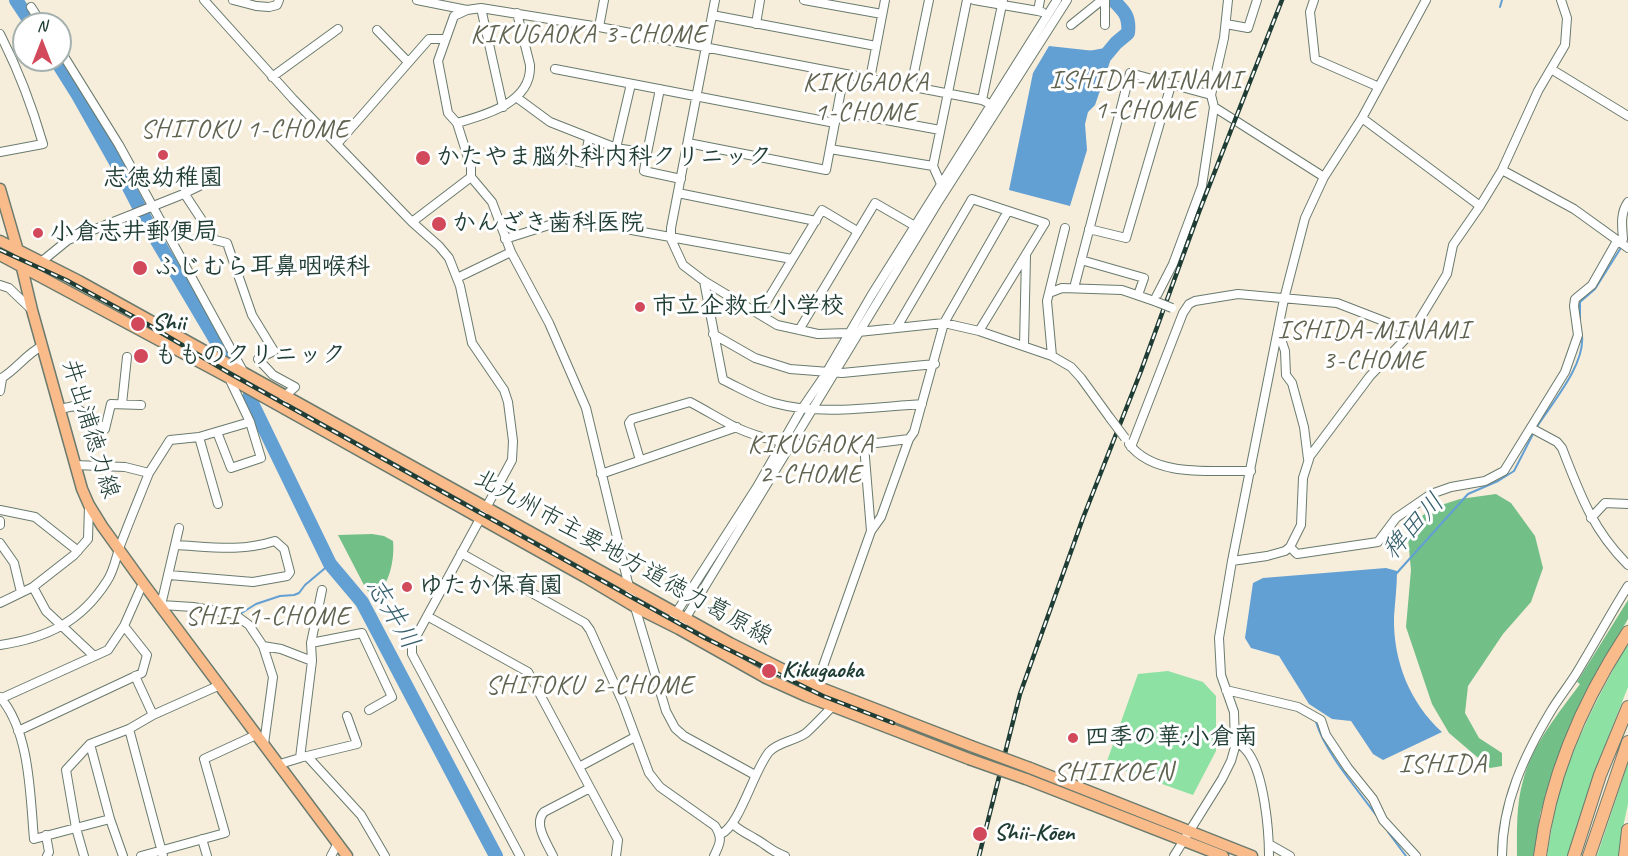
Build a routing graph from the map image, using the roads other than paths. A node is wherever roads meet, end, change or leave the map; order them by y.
1 (204, 0) edge
2 (233, 0) edge
3 (279, 0) edge
4 (417, 0) edge
5 (466, 0) edge
6 (604, 0) edge
7 (715, 0) edge
8 (760, 0) edge
9 (804, 0) edge
10 (885, 0) edge
11 (929, 0) edge
12 (967, 0) edge
13 (974, 0) edge
14 (1040, 0) edge
15 (1057, 0) edge
16 (1067, 0) edge
17 (1104, 0) edge
18 (1228, 0) edge
19 (1257, 0) edge
20 (1314, 0) edge
21 (1426, 0) edge
22 (1561, 0) edge
23 (1002, 2) edge
24 (31, 8) dead end
25 (481, 8) junction
26 (467, 10) junction
27 (1038, 11) junction
28 (34, 12) edge
29 (518, 13) junction
30 (882, 14) junction
31 (1048, 14) junction
32 (712, 15) junction
33 (756, 24) junction
34 (1226, 24) junction
35 (1071, 25) dead end
36 (1105, 25) dead end
37 (599, 27) junction
38 (339, 29) dead end
39 (377, 30) dead end
40 (0, 34) edge
41 (444, 39) junction
42 (876, 46) junction
43 (705, 48) junction
44 (408, 62) junction
45 (555, 69) dead end
46 (1551, 69) junction
47 (72, 70) edge
48 (844, 74) junction
49 (272, 76) junction
50 (870, 79) junction
51 (631, 84) junction
52 (1171, 85) junction
53 (911, 87) junction
54 (1379, 87) junction
55 (660, 89) junction
56 (948, 94) junction
57 (1211, 95) junction
58 (696, 96) junction
59 (516, 97) junction
60 (991, 104) junction
61 (503, 106) junction
62 (1214, 107) junction
63 (837, 111) junction
64 (1628, 116) edge
65 (1362, 118) junction
66 (457, 123) junction
67 (835, 123) junction
68 (940, 130) junction
69 (589, 138) junction
70 (688, 143) junction
71 (337, 144) junction
72 (616, 148) junction
73 (830, 148) junction
74 (0, 152) edge
75 (647, 153) junction
76 (551, 156) dead end
77 (933, 166) junction
78 (1502, 170) junction
79 (218, 177) dead end
80 (471, 177) junction
81 (1324, 177) junction
82 (681, 179) junction
83 (941, 184) junction
84 (0, 189) edge
85 (184, 193) junction
86 (678, 193) junction
87 (1628, 202) edge
88 (1480, 206) junction
89 (153, 207) junction
90 (1008, 211) junction
91 (816, 220) junction
92 (412, 222) junction
93 (915, 226) junction
94 (1065, 228) dead end
95 (1089, 229) junction
96 (857, 231) junction
97 (505, 239) junction
98 (672, 239) junction
99 (1617, 241) junction
100 (0, 242) edge
101 (1628, 248) edge
102 (18, 251) junction
103 (510, 252) junction
104 (0, 255) edge
105 (1026, 255) junction
106 (792, 259) junction
107 (1081, 260) junction
108 (41, 262) junction
109 (22, 266) junction
110 (457, 278) junction
111 (704, 280) junction
112 (0, 285) edge
113 (1074, 288) junction
114 (1049, 293) junction
115 (1138, 296) junction
116 (1284, 299) junction
117 (1156, 301) junction
118 (32, 310) junction
119 (1183, 313) junction
120 (759, 314) junction
121 (945, 323) junction
122 (897, 327) junction
123 (1278, 329) junction
124 (799, 330) junction
125 (858, 331) junction
126 (979, 331) junction
127 (1412, 332) junction
128 (849, 333) junction
129 (713, 334) junction
130 (1024, 345) junction
131 (42, 346) junction
132 (1052, 356) junction
133 (127, 357) dead end
134 (934, 364) junction
135 (831, 372) junction
136 (244, 373) junction
137 (230, 378) junction
138 (1, 379) edge
139 (0, 391) edge
140 (286, 395) junction
141 (122, 404) junction
142 (922, 404) junction
143 (141, 405) dead end
144 (279, 406) junction
145 (807, 408) junction
146 (60, 410) junction
147 (250, 422) junction
148 (737, 428) junction
149 (1531, 428) junction
150 (217, 432) junction
151 (199, 437) junction
152 (909, 439) junction
153 (787, 443) junction
154 (864, 445) junction
155 (1131, 447) junction
156 (640, 460) junction
157 (1309, 460) junction
158 (75, 465) junction
159 (1251, 471) junction
160 (149, 473) junction
161 (601, 474) junction
162 (218, 504) dead end
163 (1628, 504) edge
164 (89, 505) junction
165 (485, 507) junction
166 (0, 510) edge
167 (1591, 518) junction
168 (480, 519) junction
169 (179, 528) dead end
170 (871, 531) junction
171 (0, 543) edge
172 (176, 544) junction
173 (1290, 547) junction
174 (119, 548) junction
175 (78, 551) junction
176 (461, 553) junction
177 (1232, 561) junction
178 (1628, 565) edge
179 (170, 574) junction
180 (143, 583) junction
181 (1628, 586) edge
182 (33, 587) junction
183 (630, 587) junction
184 (322, 590) dead end
185 (21, 592) junction
186 (0, 603) edge
187 (161, 605) junction
188 (637, 608) junction
189 (681, 615) junction
190 (427, 616) junction
191 (62, 625) junction
192 (124, 626) junction
193 (674, 626) junction
194 (1628, 632) edge
195 (311, 643) junction
196 (0, 645) edge
197 (262, 646) junction
198 (94, 656) junction
199 (312, 661) junction
200 (135, 676) junction
201 (220, 685) junction
202 (816, 686) junction
203 (1226, 690) junction
204 (1, 697) edge
205 (832, 706) junction
206 (1628, 707) edge
207 (369, 710) dead end
208 (153, 715) junction
209 (347, 716) dead end
210 (129, 729) junction
211 (18, 731) junction
212 (256, 735) junction
213 (635, 737) junction
214 (1236, 740) junction
215 (1628, 742) edge
216 (90, 744) junction
217 (264, 744) junction
218 (303, 757) junction
219 (280, 764) junction
220 (579, 767) junction
221 (755, 775) junction
222 (590, 788) junction
223 (110, 819) junction
224 (733, 824) junction
225 (76, 828) junction
226 (1628, 830) edge
227 (721, 834) junction
228 (46, 835) junction
229 (1187, 835) junction
230 (202, 839) junction
231 (338, 843) junction
232 (1269, 844) junction
233 (162, 854) edge
234 (47, 856) edge
235 (84, 856) edge
236 (123, 856) edge
237 (141, 856) edge
238 (207, 856) edge
239 (331, 856) edge
240 (347, 856) edge
241 (385, 856) edge
242 (520, 856) edge
243 (553, 856) edge
244 (616, 856) edge
245 (714, 856) edge
246 (785, 856) edge
247 (1174, 856) edge
248 (1223, 856) edge
249 (1252, 856) edge
250 (1269, 856) edge
251 (1290, 856) edge
252 (1416, 856) edge
253 (1503, 856) edge
254 (1540, 856) edge
255 (1574, 856) edge
256 (1589, 856) edge
257 (1625, 856) edge

1 - 49 street
2 - 3 street
4 - 26 street
5 - 26 street
6 - 37 street
7 - 32 street
8 - 33 street
9 - 30 street
10 - 30 street
11 - 53 street
12 - 56 street
13 - 23 street
14 - 27 street
15 - 31 street
16 - 60 street
17 - 35 street
17 - 36 street
18 - 34 street
19 - 34 street
20 - 54 street
21 - 54 street
22 - 46 street
23 - 27 street
23 - 60 street
24 - 28 street
25 - 26 street
25 - 29 street
25 - 61 street
26 - 41 street
27 - 31 street
29 - 37 street
29 - 59 street
30 - 42 street
31 - 60 street
32 - 33 street
32 - 43 street
33 - 42 street
34 - 57 street
37 - 43 street
38 - 49 street
39 - 44 street
40 - 74 street
41 - 44 street
41 - 66 street
42 - 50 street
43 - 48 street
43 - 58 street
44 - 71 street
45 - 51 street
46 - 64 street
46 - 78 street
47 - 89 street
48 - 50 street
48 - 63 street
49 - 71 street
50 - 53 street
51 - 55 street
51 - 72 street
52 - 57 street
52 - 95 street
52 - 95 street
53 - 56 street
54 - 65 street
55 - 58 street
55 - 75 street
56 - 60 street
56 - 68 street
57 - 62 street
58 - 67 street
58 - 70 street
59 - 61 street
59 - 69 street
60 - 83 street
60 - 125 street
61 - 66 street
62 - 81 street
62 - 117 street
63 - 67 street
63 - 68 street
65 - 81 street
65 - 88 street
66 - 80 street
67 - 73 street
68 - 77 street
69 - 72 street
69 - 76 street
70 - 73 street
70 - 82 street
71 - 92 street
72 - 75 street
73 - 77 street
75 - 82 street
77 - 83 street
78 - 88 street
78 - 99 street
79 - 85 street
80 - 92 street
80 - 97 street
81 - 116 street
82 - 86 street
83 - 93 street
84 - 102 main road, 井出浦徳力線
85 - 89 street
85 - 140 street
86 - 91 street
86 - 98 street
87 - 99 street
88 - 127 street
89 - 108 street
89 - 136 street
90 - 105 street
90 - 121 street
90 - 122 street
91 - 96 street
91 - 106 street
92 - 110 street
93 - 96 street
93 - 128 street
94 - 114 street
95 - 107 street
96 - 124 street
97 - 98 street
97 - 103 street
98 - 106 street
98 - 111 street
99 - 101 street
99 - 149 street
100 - 102 main road, 北九州市主要地方道徳力葛原線
102 - 108 main road, 北九州市主要地方道徳力葛原線
102 - 109 main road, 井出浦徳力線
103 - 110 street
103 - 161 street
104 - 109 main road, 北九州市主要地方道徳力葛原線
105 - 126 street
105 - 130 street
106 - 120 street
107 - 113 street
107 - 115 street
108 - 136 main road, 北九州市主要地方道徳力葛原線
109 - 118 main road, 井出浦徳力線
109 - 137 main road, 北九州市主要地方道徳力葛原線
110 - 165 street
111 - 120 street
111 - 129 street
112 - 118 street
113 - 114 street
113 - 115 street
114 - 132 street
115 - 117 street
116 - 119 street
116 - 123 street
116 - 127 street
117 - 119 street, bridge
118 - 131 main road, 井出浦徳力線
119 - 155 street
120 - 124 street
121 - 122 street
121 - 126 street
121 - 134 street
122 - 125 street
123 - 157 street
123 - 159 street
124 - 128 street
125 - 128 street
125 - 135 street
126 - 130 street
127 - 157 street
128 - 135 street
129 - 135 street
129 - 145 street
130 - 132 street
131 - 138 street
131 - 146 main road, 井出浦徳力線
132 - 155 street, bridge
133 - 141 street
134 - 135 street
134 - 142 street
135 - 145 street
136 - 140 main road, 北九州市主要地方道徳力葛原線
137 - 144 main road, 北九州市主要地方道徳力葛原線
137 - 147 street
138 - 139 street
140 - 144 street
140 - 165 main road, 北九州市主要地方道徳力葛原線
141 - 143 street
141 - 146 street
142 - 145 street
142 - 152 street
144 - 168 main road, 北九州市主要地方道徳力葛原線
145 - 153 street
146 - 158 main road, 井出浦徳力線
147 - 150 street
147 - 150 street
148 - 153 street
148 - 156 street
148 - 156 street
149 - 167 street
149 - 173 street
150 - 151 street
151 - 160 street
151 - 162 street
152 - 154 street
152 - 170 street
153 - 154 street
153 - 189 street
154 - 170 street
155 - 159 street
156 - 161 street
157 - 173 street
158 - 160 street
158 - 164 main road, 井出浦徳力線
159 - 177 street
160 - 174 street
161 - 183 street
163 - 167 street
164 - 174 main road, 井出浦徳力線
164 - 175 street
165 - 168 street
165 - 183 main road, 北九州市主要地方道徳力葛原線
166 - 175 street
167 - 178 street
168 - 176 street
168 - 188 main road, 北九州市主要地方道徳力葛原線
169 - 172 street
170 - 202 street
171 - 185 street
172 - 179 street
172 - 179 street
173 - 177 street
174 - 180 main road, 井出浦徳力線
174 - 191 street
175 - 182 street
176 - 190 street
176 - 213 street
177 - 203 street
179 - 187 street
180 - 187 main road, 井出浦徳力線
180 - 192 street
181 - 253 street
182 - 185 street
182 - 191 street
183 - 188 street
183 - 189 main road, 北九州市主要地方道徳力葛原線
184 - 195 street
185 - 186 street
187 - 197 street
187 - 201 main road, 井出浦徳力線
188 - 193 main road, 北九州市主要地方道徳力葛原線
188 - 221 street
189 - 193 street
189 - 202 main road, 北九州市主要地方道徳力葛原線
190 - 220 street
190 - 242 street
191 - 196 street
191 - 198 street
192 - 198 street
192 - 200 street
193 - 205 main road, 北九州市主要地方道徳力葛原線
194 - 254 highway
195 - 199 street
195 - 207 street
197 - 199 street
197 - 217 street
198 - 204 street
199 - 218 street
200 - 208 street
200 - 211 street
201 - 208 street
201 - 212 main road, 井出浦徳力線
202 - 229 main road, 北九州市主要地方道徳力葛原線, bridge
203 - 214 street
203 - 252 street
204 - 211 street
205 - 221 street
205 - 229 main road, 北九州市主要地方道徳力葛原線, bridge
206 - 255 highway
208 - 210 street
209 - 218 street
210 - 216 street
210 - 233 street
211 - 228 street
212 - 217 main road, 井出浦徳力線
212 - 230 street
213 - 220 street
213 - 227 street
214 - 229 street
214 - 232 street
215 - 256 highway
216 - 223 street
216 - 225 street
217 - 219 main road, 井出浦徳力線
218 - 219 street
218 - 241 street
219 - 231 main road, 井出浦徳力線
220 - 222 street
221 - 224 street
222 - 243 street
222 - 244 street
223 - 225 street
223 - 236 street
224 - 227 street
224 - 246 street
225 - 228 street
225 - 235 street
226 - 257 highway
227 - 245 street
228 - 234 street
229 - 247 street
229 - 248 main road, 北九州市主要地方道徳力葛原線
229 - 249 main road, 北九州市主要地方道徳力葛原線
230 - 233 street
230 - 238 street
231 - 239 street
231 - 240 main road, 井出浦徳力線
232 - 250 street
232 - 251 street
233 - 237 street

